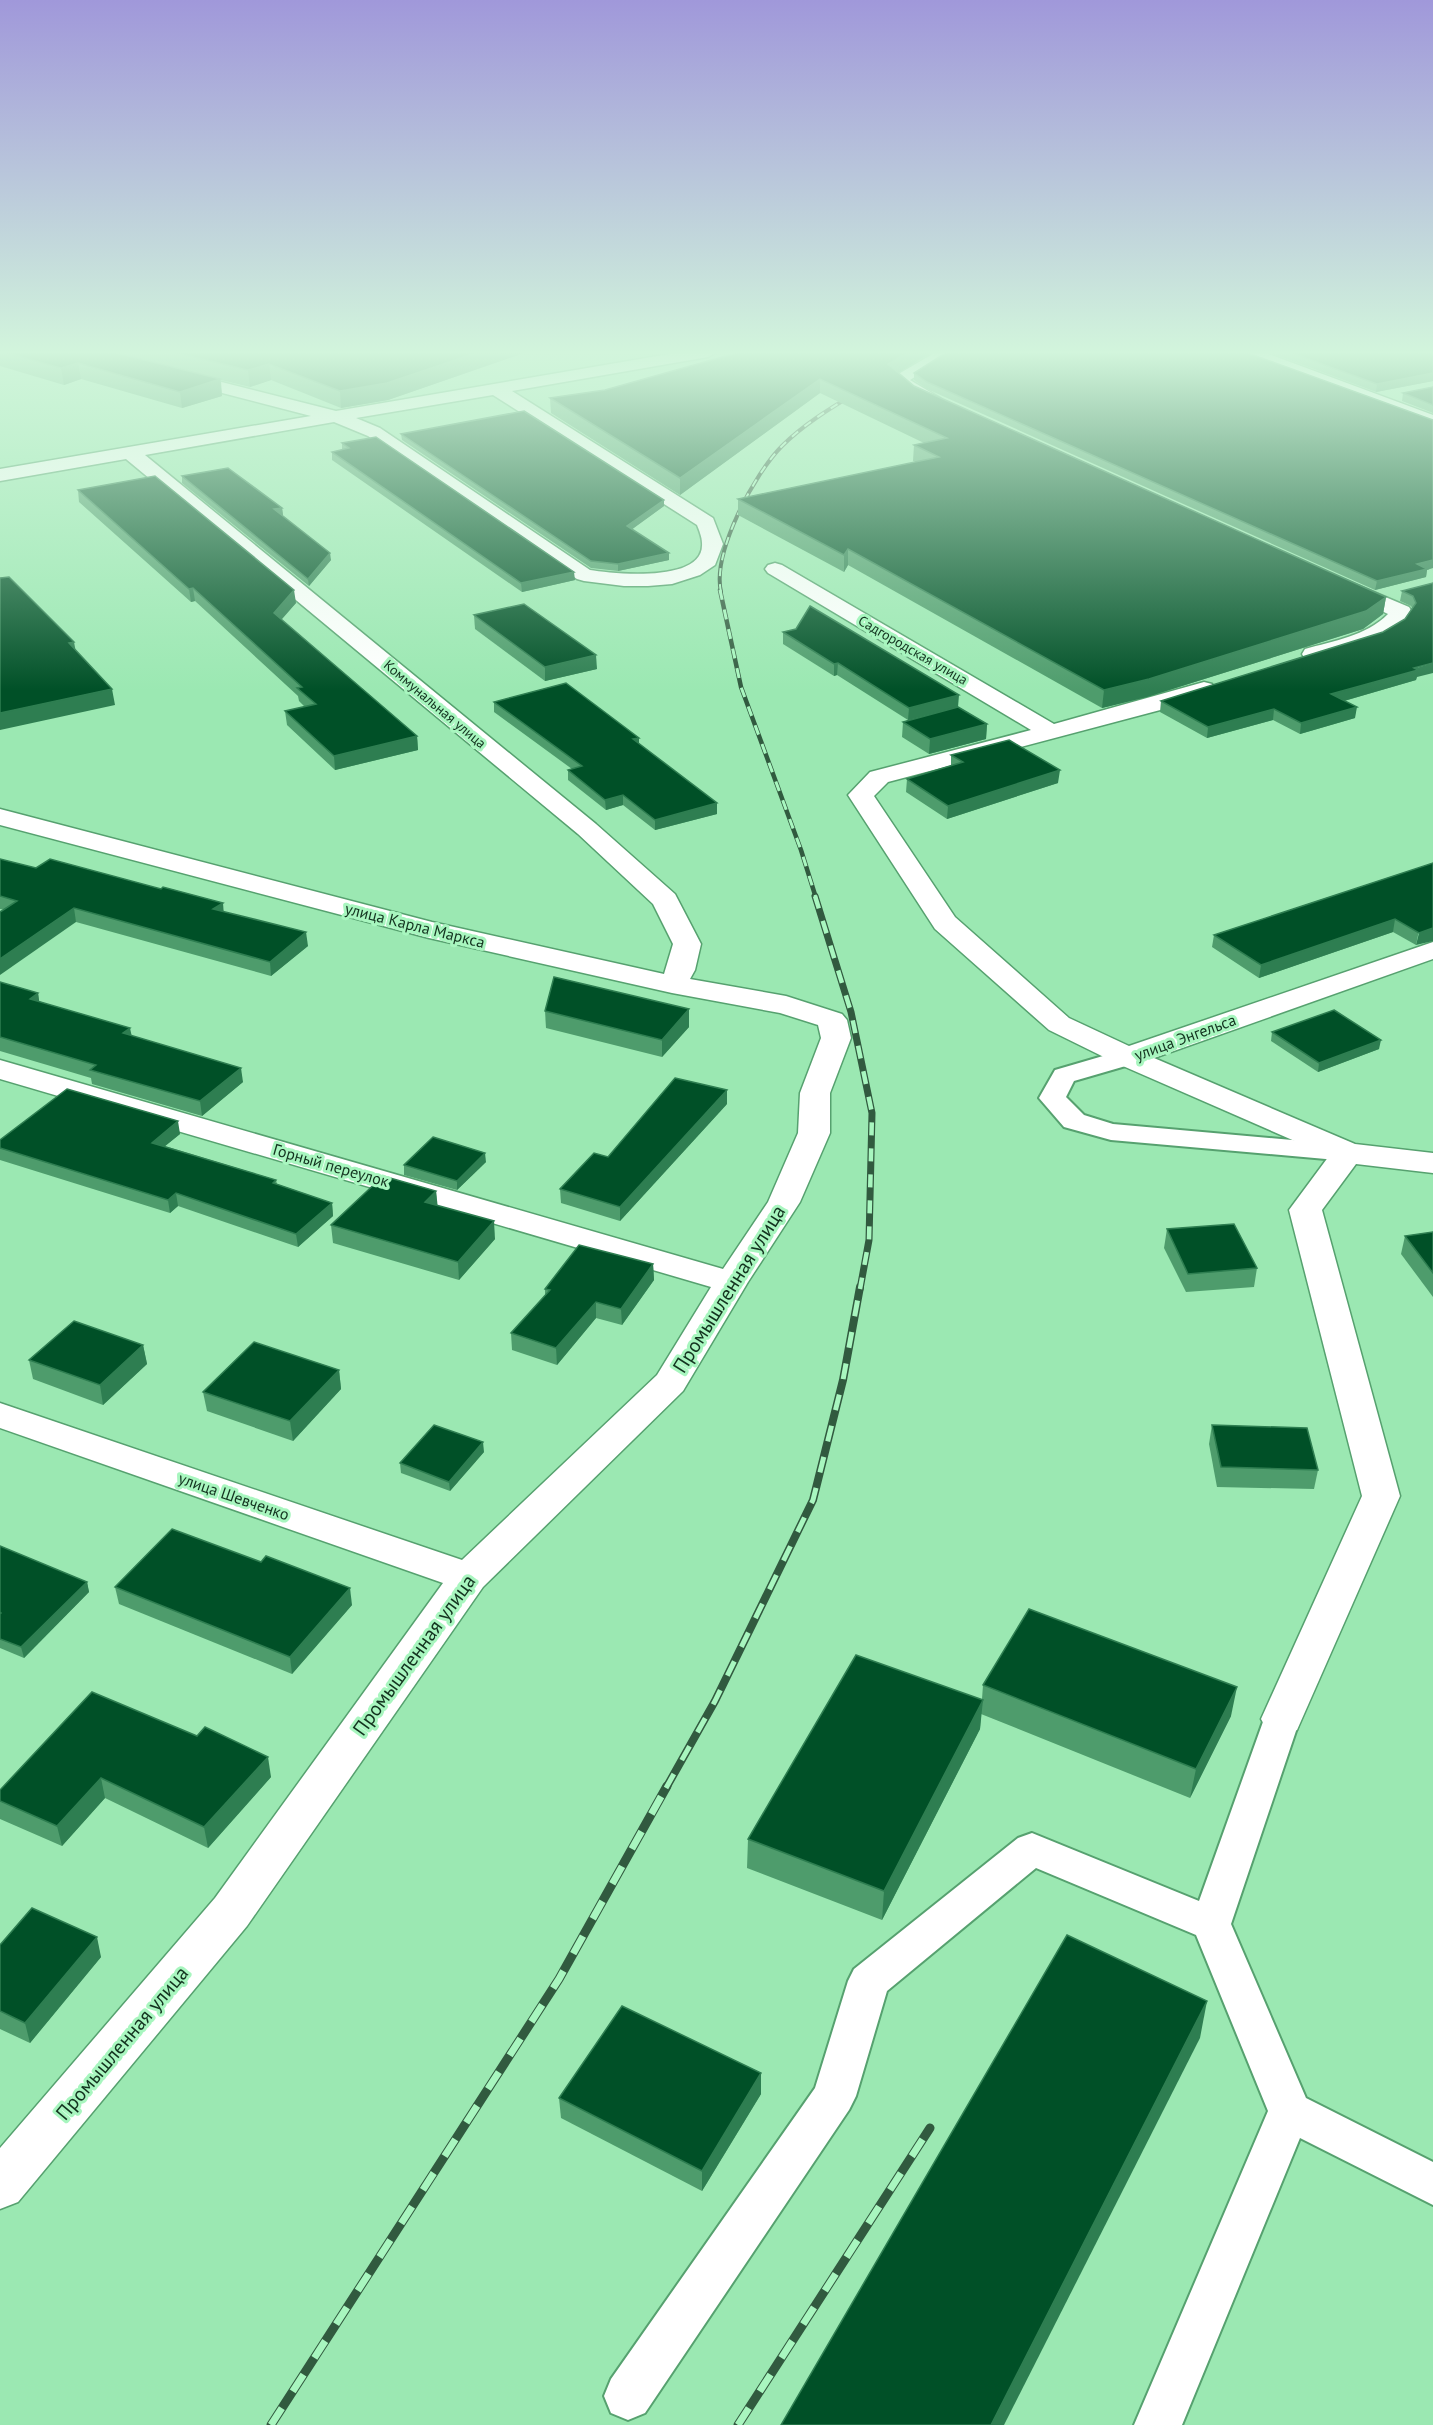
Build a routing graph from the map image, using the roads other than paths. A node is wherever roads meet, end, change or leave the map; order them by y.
1 (59, 465) edge
2 (146, 465) edge
3 (423, 465) edge
4 (616, 465) edge
5 (0, 475) edge
6 (775, 569) dead end
7 (1331, 580) edge
8 (1293, 661) edge
9 (1224, 682) edge
10 (1050, 730) junction
11 (0, 817) edge
12 (1433, 950) edge
13 (672, 984) junction
14 (832, 1020) joint
15 (1127, 1057) junction
16 (0, 1069) edge
17 (1348, 1154) junction
18 (1433, 1163) edge
19 (731, 1282) junction
20 (0, 1415) edge
21 (469, 1577) junction
22 (1282, 1719) joint
23 (1211, 1924) junction
24 (1290, 2111) junction
25 (0, 2185) edge
26 (1433, 2185) edge
27 (628, 2396) dead end
28 (1158, 2425) edge

1 - 5 street
2 - 13 street, Коммунальная улица
3 - 4 street
6 - 10 street, Садгородская улица
7 - 8 street
9 - 10 street
10 - 15 street
11 - 13 street, улица Карла Маркса
12 - 15 street, улица Энгельса
13 - 14 street, улица Карла Маркса
14 - 19 street, Промышленная улица
15 - 17 street, улица Энгельса
15 - 17 lane
16 - 19 street, Горный переулок
17 - 18 street
17 - 22 street
19 - 21 street, Промышленная улица
20 - 21 street, улица Шевченко
21 - 25 street, Промышленная улица
22 - 23 lane
23 - 24 lane
23 - 27 lane
24 - 26 lane
24 - 28 lane

